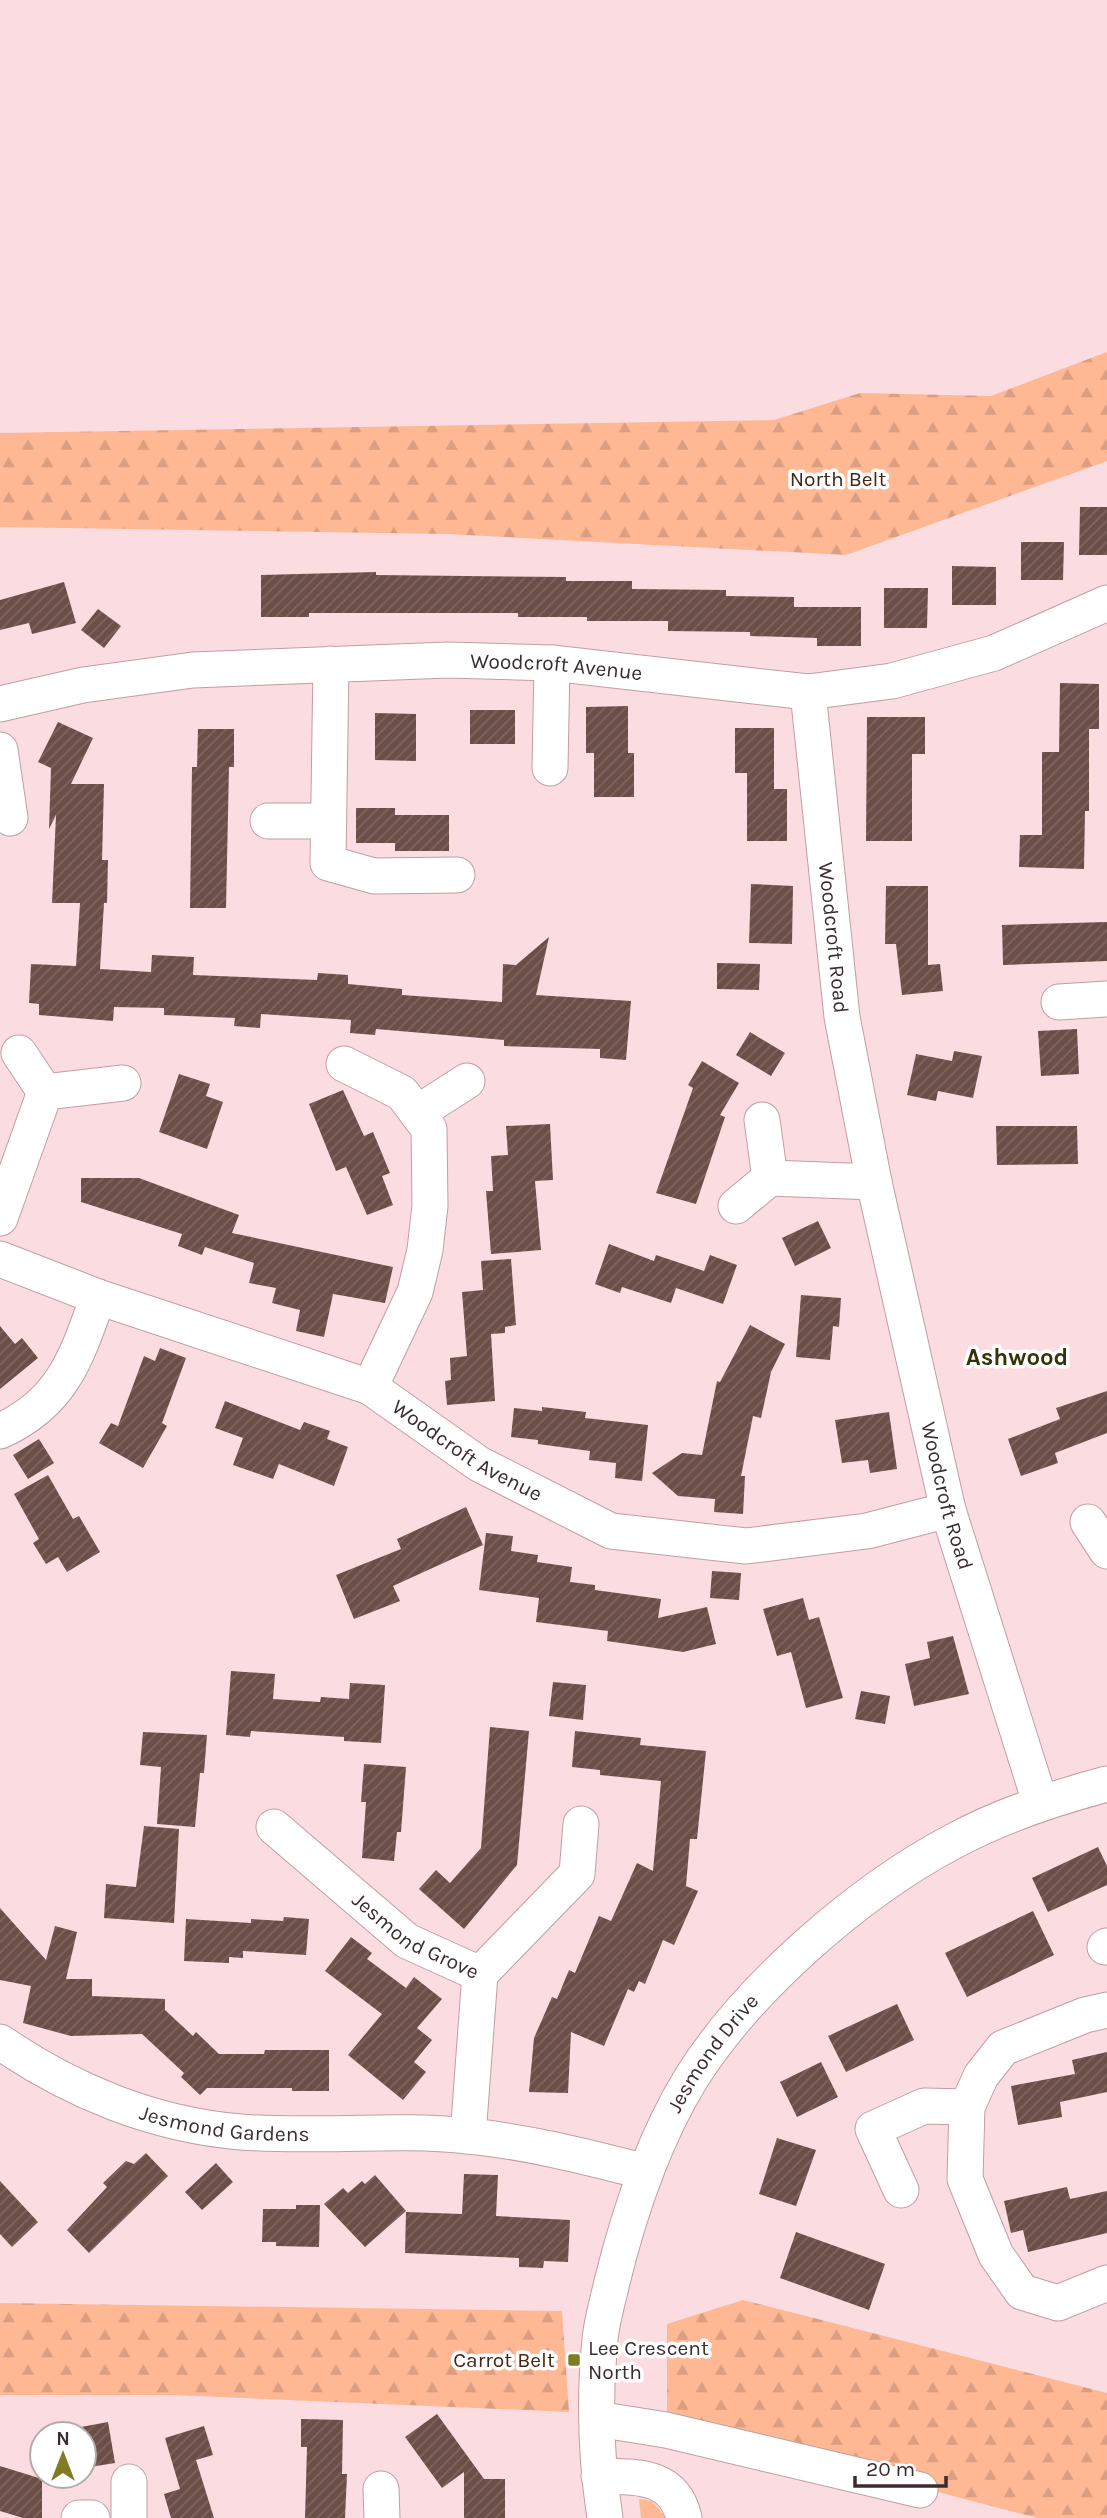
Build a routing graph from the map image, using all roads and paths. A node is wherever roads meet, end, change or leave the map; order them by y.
1 (1105, 611) edge
2 (552, 663) junction
3 (331, 664) junction
4 (808, 692) junction
5 (0, 704) edge
6 (0, 750) edge
7 (550, 768) dead end
8 (10, 818) dead end
9 (268, 821) dead end
10 (328, 821) junction
11 (457, 875) dead end
12 (1107, 999) edge
13 (1059, 1002) dead end
14 (19, 1053) dead end
15 (344, 1064) dead end
16 (467, 1081) dead end
17 (123, 1083) dead end
18 (45, 1093) junction
19 (417, 1113) junction
20 (762, 1120) dead end
21 (770, 1178) junction
22 (874, 1182) junction
23 (736, 1206) dead end
24 (0, 1218) edge
25 (0, 1259) edge
26 (98, 1297) junction
27 (370, 1387) junction
28 (0, 1431) edge
29 (947, 1510) junction
30 (1088, 1522) dead end
31 (1107, 1551) edge
32 (1107, 1784) edge
33 (1040, 1802) junction
34 (581, 1824) dead end
35 (274, 1827) dead end
36 (480, 1973) junction
37 (1107, 2010) edge
38 (0, 2042) edge
39 (967, 2106) junction
40 (468, 2136) junction
41 (646, 2172) junction
42 (901, 2190) dead end
43 (1107, 2283) edge
44 (597, 2419) junction
45 (598, 2476) junction
46 (130, 2482) dead end
47 (920, 2490) dead end
48 (79, 2518) edge
49 (92, 2518) edge
50 (130, 2518) edge
51 (605, 2518) edge
52 (684, 2518) edge

1 - 4 street, Woodcroft Avenue
2 - 3 street, Woodcroft Avenue
2 - 4 street, Woodcroft Avenue
2 - 7 street
3 - 5 street, Woodcroft Avenue
3 - 10 street
4 - 22 street, Woodcroft Road
6 - 8 street
9 - 10 street
10 - 11 street
12 - 13 street
14 - 18 street
15 - 19 street
16 - 19 street
17 - 18 street
18 - 24 street
19 - 27 street
20 - 21 street
21 - 22 street
21 - 23 street
22 - 29 street, Woodcroft Road
25 - 26 street, Woodcroft Avenue
26 - 27 street, Woodcroft Avenue
26 - 28 street
27 - 29 street, Woodcroft Avenue
29 - 33 street, Woodcroft Road
30 - 31 street
32 - 33 street, Jesmond Drive
33 - 41 street, Jesmond Drive
34 - 36 street, Jesmond Grove
35 - 36 street, Jesmond Grove
36 - 40 street
37 - 39 street
38 - 40 street, Jesmond Gardens
39 - 42 street
39 - 43 street
40 - 41 street, Jesmond Gardens
41 - 44 street, Jesmond Drive
44 - 45 street, Jesmond Drive
44 - 47 street
45 - 51 street, Jesmond Drive
45 - 52 street
46 - 50 street
48 - 49 street

